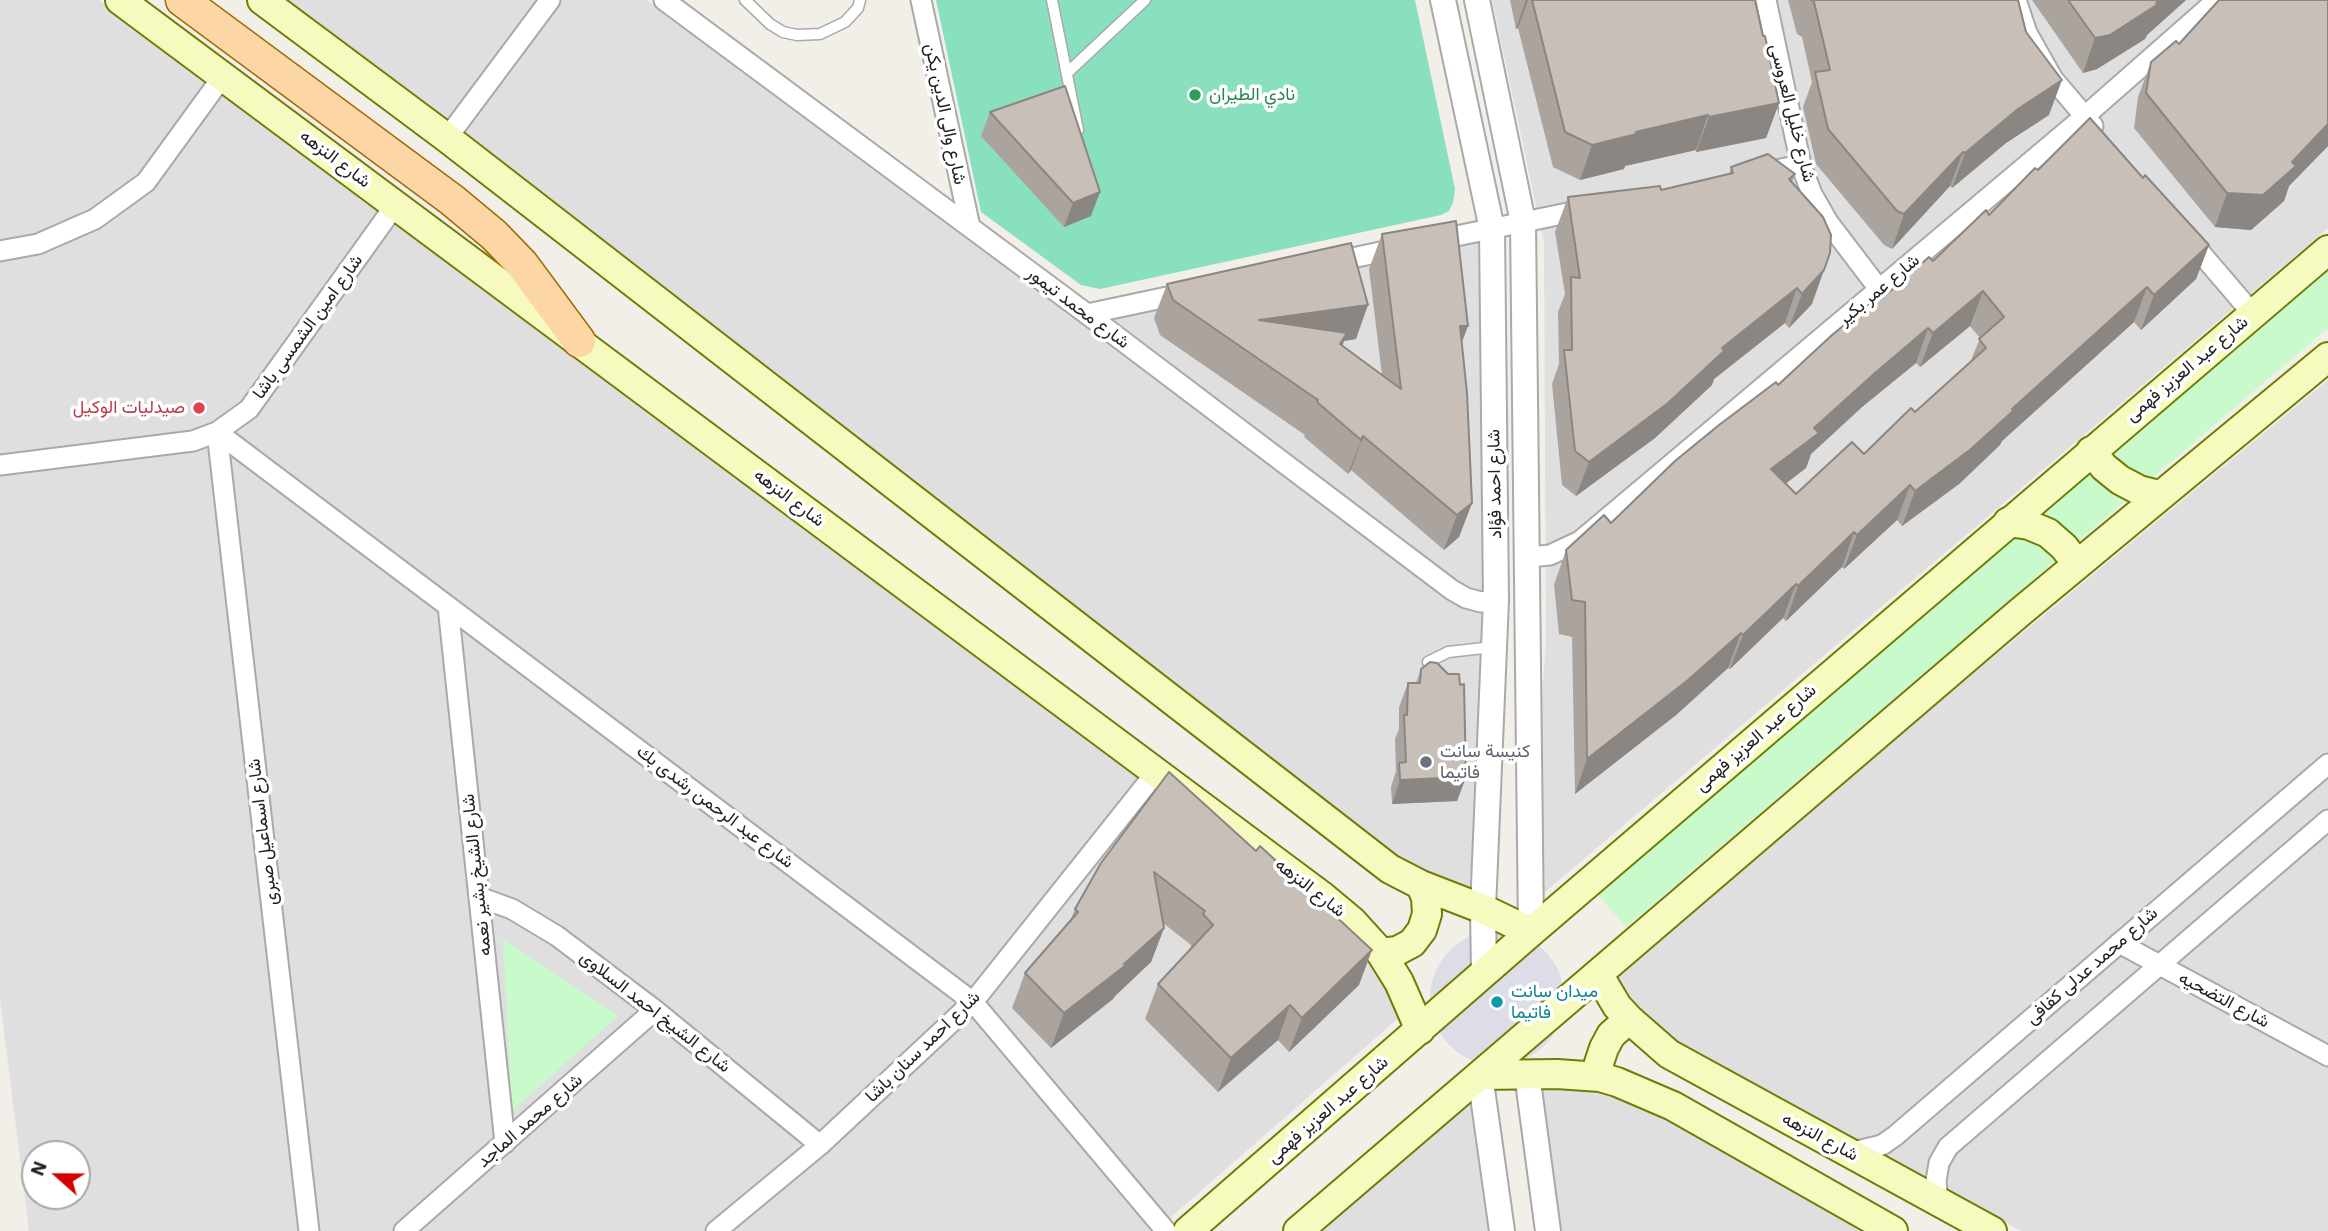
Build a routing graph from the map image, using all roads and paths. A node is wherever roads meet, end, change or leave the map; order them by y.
1 (120, 0) edge
2 (182, 0) edge
3 (550, 0) edge
4 (664, 0) edge
5 (745, 0) edge
6 (860, 0) edge
7 (921, 0) edge
8 (1052, 0) edge
9 (1145, 0) edge
10 (1443, 0) edge
11 (1477, 0) edge
12 (1766, 0) edge
13 (2016, 0) edge
14 (2217, 0) edge
15 (273, 3) edge
16 (1067, 73) junction
17 (223, 76) junction
18 (2085, 116) junction
19 (2102, 137) edge
20 (447, 138) junction
21 (1080, 144) edge
22 (1801, 165) junction
23 (1748, 176) edge
24 (396, 204) junction
25 (1602, 206) edge
26 (2173, 220) edge
27 (1523, 222) junction
28 (970, 227) junction
29 (1492, 229) junction
30 (2328, 250) edge
31 (0, 251) edge
32 (1316, 266) edge
33 (1208, 289) edge
34 (1879, 289) junction
35 (2252, 313) junction
36 (1087, 314) junction
37 (579, 341) junction
38 (2328, 357) edge
39 (217, 432) junction
40 (2091, 450) junction
41 (0, 465) edge
42 (2159, 495) junction
43 (2008, 522) junction
44 (1528, 557) junction
45 (2077, 564) junction
46 (1496, 600) junction
47 (448, 606) junction
48 (1493, 647) junction
49 (1428, 662) edge
50 (2328, 764) edge
51 (1157, 771) junction
52 (2328, 820) edge
53 (1421, 885) junction
54 (479, 897) junction
55 (1483, 909) junction
56 (1531, 932) junction
57 (2119, 943) junction
58 (1381, 953) junction
59 (2160, 965) junction
60 (1484, 974) junction
61 (1598, 974) junction
62 (973, 1002) junction
63 (655, 1010) junction
64 (1629, 1019) junction
65 (1420, 1030) junction
66 (2328, 1056) edge
67 (1527, 1074) junction
68 (1480, 1075) junction
69 (1600, 1077) junction
70 (505, 1143) junction
71 (820, 1145) junction
72 (1849, 1153) junction
73 (1938, 1201) junction
74 (309, 1231) edge
75 (404, 1231) edge
76 (716, 1231) edge
77 (1166, 1231) edge
78 (1188, 1231) edge
79 (1298, 1231) edge
80 (1502, 1231) edge
81 (1548, 1231) edge
82 (1893, 1231) edge
83 (1992, 1231) edge

1 - 17 main road, شارع النزهه
2 - 37 main road
3 - 20 street
4 - 28 street, شارع محمد تيمور
5 - 6 lane
7 - 28 street, شارع والى الدين يكن
8 - 16 lane
9 - 16 lane
10 - 29 street, شارع احمد فؤاد
11 - 27 street, شارع احمد فؤاد
12 - 22 street, شارع خليل العروسى
13 - 18 street
14 - 18 street, شارع عمر بكير
15 - 20 main road
16 - 21 lane
17 - 24 main road, شارع النزهه
17 - 31 street
18 - 19 street
18 - 34 street, شارع عمر بكير
20 - 53 main road
22 - 23 street
22 - 34 street, شارع خليل العروسى
24 - 37 main road, شارع النزهه
24 - 39 street, شارع امين الشمسى باشا
25 - 27 street
26 - 35 street
27 - 29 street
27 - 44 street, شارع احمد فؤاد
28 - 36 street, شارع محمد تيمور
29 - 32 street
29 - 46 street, شارع احمد فؤاد
30 - 35 main road, شارع عبد العزيز فهمى
33 - 36 street
34 - 44 street, شارع عمر بكير
35 - 40 main road, شارع عبد العزيز فهمى
36 - 46 street, شارع محمد تيمور
37 - 51 main road, شارع النزهه
38 - 42 main road
39 - 41 street, شارع امين الشمسى باشا
39 - 47 street, شارع عبد الرحمن رشدى بك
39 - 74 street, شارع اسماعيل صبرى
40 - 42 main road
40 - 43 main road, شارع عبد العزيز فهمى
42 - 45 main road
43 - 45 main road
43 - 56 main road, شارع عبد العزيز فهمى
44 - 56 street, شارع احمد فؤاد
45 - 61 main road
46 - 48 street, شارع احمد فؤاد
47 - 54 street, شارع الشيخ بشير نعمه
47 - 62 street, شارع عبد الرحمن رشدى بك
48 - 49 lane
48 - 55 street, شارع احمد فؤاد
50 - 57 street, شارع محمد عدلى كفافى
51 - 58 main road, شارع النزهه
51 - 62 street, شارع احمد سنان باشا
52 - 59 street
53 - 55 main road
53 - 58 main road
54 - 63 street, شارع الشيخ احمد السلاوى
54 - 70 street, شارع الشيخ بشير نعمه
55 - 56 main road
55 - 60 street, شارع احمد فؤاد
56 - 60 main road, شارع عبد العزيز فهمى
57 - 59 street, شارع التضحيه
57 - 72 street, شارع محمد عدلى كفافى
58 - 65 main road, شارع النزهه
59 - 66 street, شارع التضحيه
59 - 73 street
60 - 65 main road, شارع عبد العزيز فهمى
61 - 64 main road, شارع النزهه
61 - 68 main road
62 - 71 street, شارع احمد سنان باشا
62 - 77 street, شارع عبد الرحمن رشدى بك
63 - 70 street, شارع محمد الماجد
63 - 71 street, شارع الشيخ احمد السلاوى
64 - 69 main road
64 - 72 main road, شارع النزهه
65 - 78 main road, شارع عبد العزيز فهمى
67 - 68 main road
67 - 69 main road
67 - 81 street
68 - 79 main road
68 - 80 street
69 - 82 main road
70 - 75 street, شارع محمد الماجد
71 - 76 street, شارع احمد سنان باشا
72 - 73 main road, شارع النزهه
73 - 83 main road, شارع النزهه

